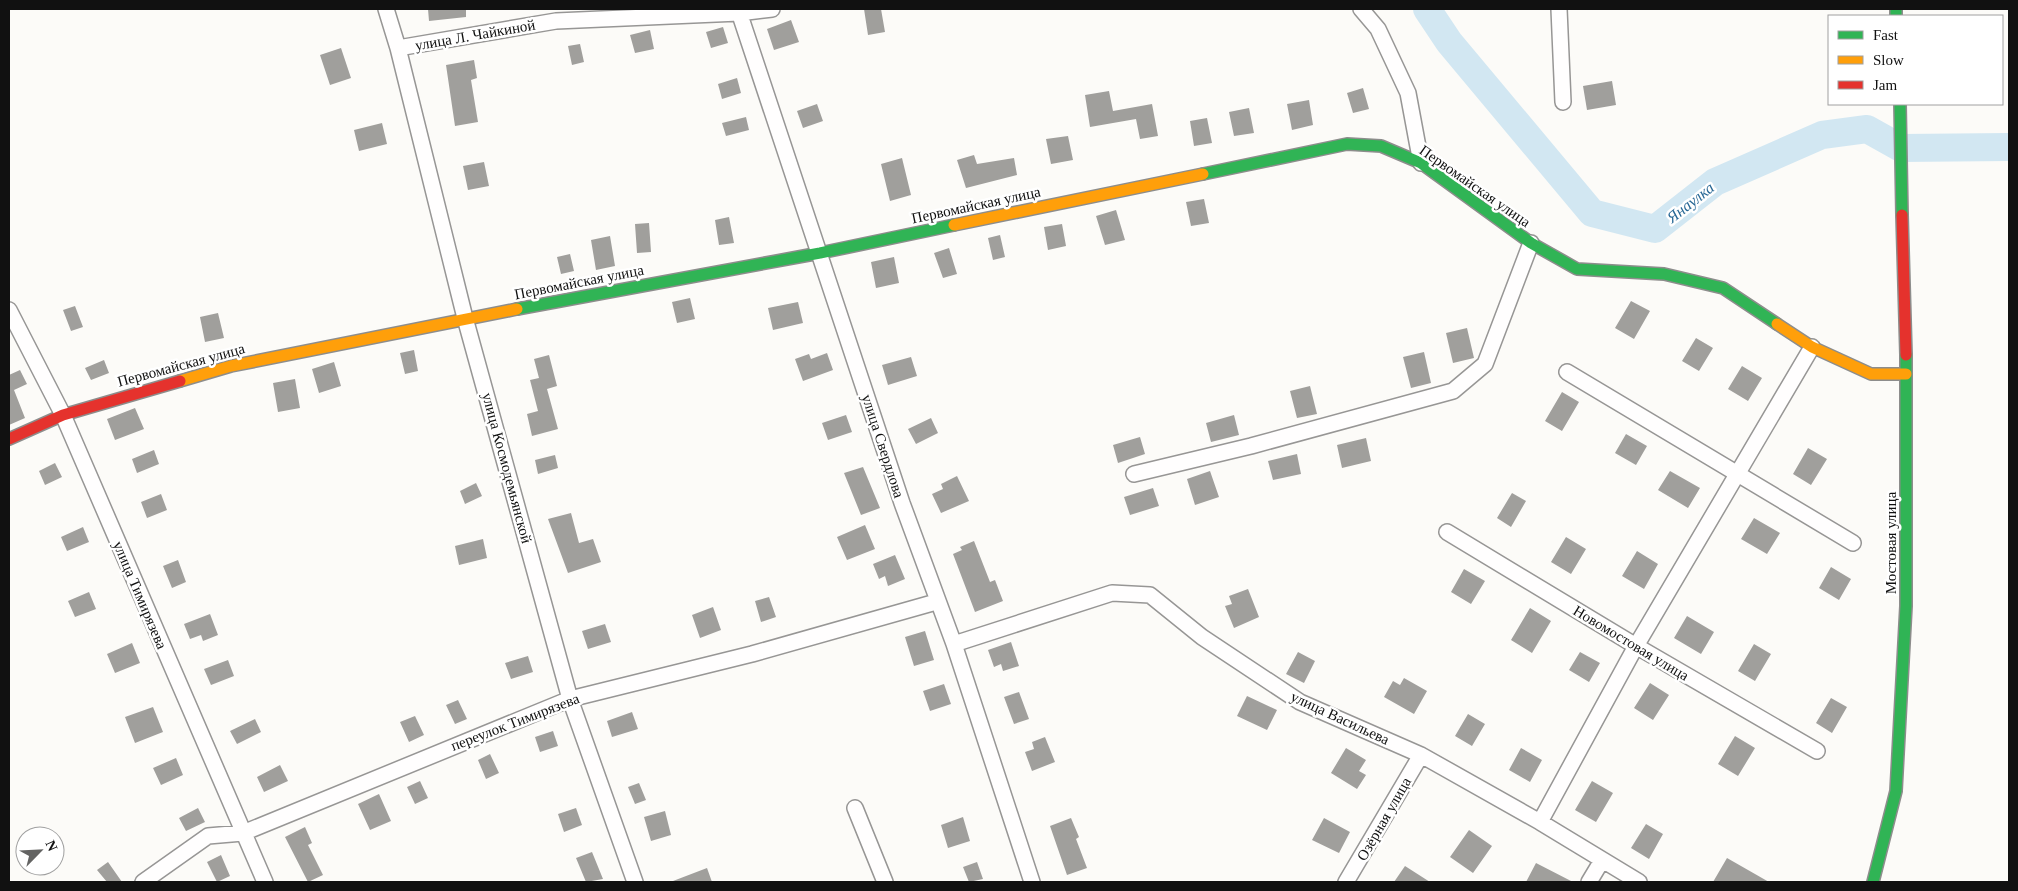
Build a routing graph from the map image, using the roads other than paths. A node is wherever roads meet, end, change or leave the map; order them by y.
1 (386, 9) edge
2 (772, 9) edge
3 (1360, 9) edge
4 (1559, 9) edge
5 (738, 11) edge
6 (398, 48) junction
7 (1563, 102) dead end
8 (1900, 109) edge
9 (1420, 163) junction
10 (1531, 243) junction
11 (820, 252) junction
12 (9, 310) edge
13 (465, 318) junction
14 (1812, 347) junction
15 (1568, 372) dead end
16 (1906, 374) junction
17 (63, 415) junction
18 (9, 440) edge
19 (1134, 474) dead end
20 (1738, 474) junction
21 (1447, 532) dead end
22 (1853, 543) dead end
23 (936, 602) junction
24 (954, 644) junction
25 (1636, 646) junction
26 (570, 699) junction
27 (1817, 751) dead end
28 (1421, 755) junction
29 (855, 808) dead end
30 (1540, 822) junction
31 (243, 834) junction
32 (1602, 862) junction
33 (143, 882) edge
34 (266, 882) edge
35 (635, 882) edge
36 (885, 882) edge
37 (1032, 882) edge
38 (1346, 882) edge
39 (1589, 882) edge
40 (1638, 882) edge
41 (1873, 882) edge

1 - 6 street, улица Л. Чайкиной
2 - 5 street, улица Л. Чайкиной
3 - 9 street
4 - 7 street
5 - 6 street, улица Л. Чайкиной
5 - 11 street, улица Свердлова
6 - 13 street, улица Космодемьянской
8 - 16 street, Мостовая улица
9 - 10 street, Первомайская улица
9 - 11 street, Первомайская улица
10 - 14 street, Первомайская улица
10 - 19 street
11 - 13 street, Первомайская улица
11 - 23 street, улица Свердлова
12 - 17 street, улица Тимирязева
13 - 17 street, Первомайская улица
13 - 26 street, улица Космодемьянской
14 - 16 street, Первомайская улица
14 - 20 street
15 - 20 street
16 - 41 street, Мостовая улица
17 - 18 street, Первомайская улица
17 - 31 street, улица Тимирязева
20 - 22 street
20 - 25 street
21 - 25 street, Новомостовая улица
23 - 24 street, улица Свердлова
23 - 26 street, переулок Тимирязева
24 - 28 street, улица Васильева
24 - 37 street, улица Свердлова
25 - 27 street, Новомостовая улица
25 - 30 street
26 - 31 street, переулок Тимирязева
26 - 35 street, улица Космодемьянской
28 - 30 street, улица Васильева
28 - 38 street, Озёрная улица
29 - 36 street
30 - 32 street, улица Васильева
31 - 33 street, переулок Тимирязева
31 - 34 street, улица Тимирязева
32 - 39 street
32 - 40 street, улица Васильева

